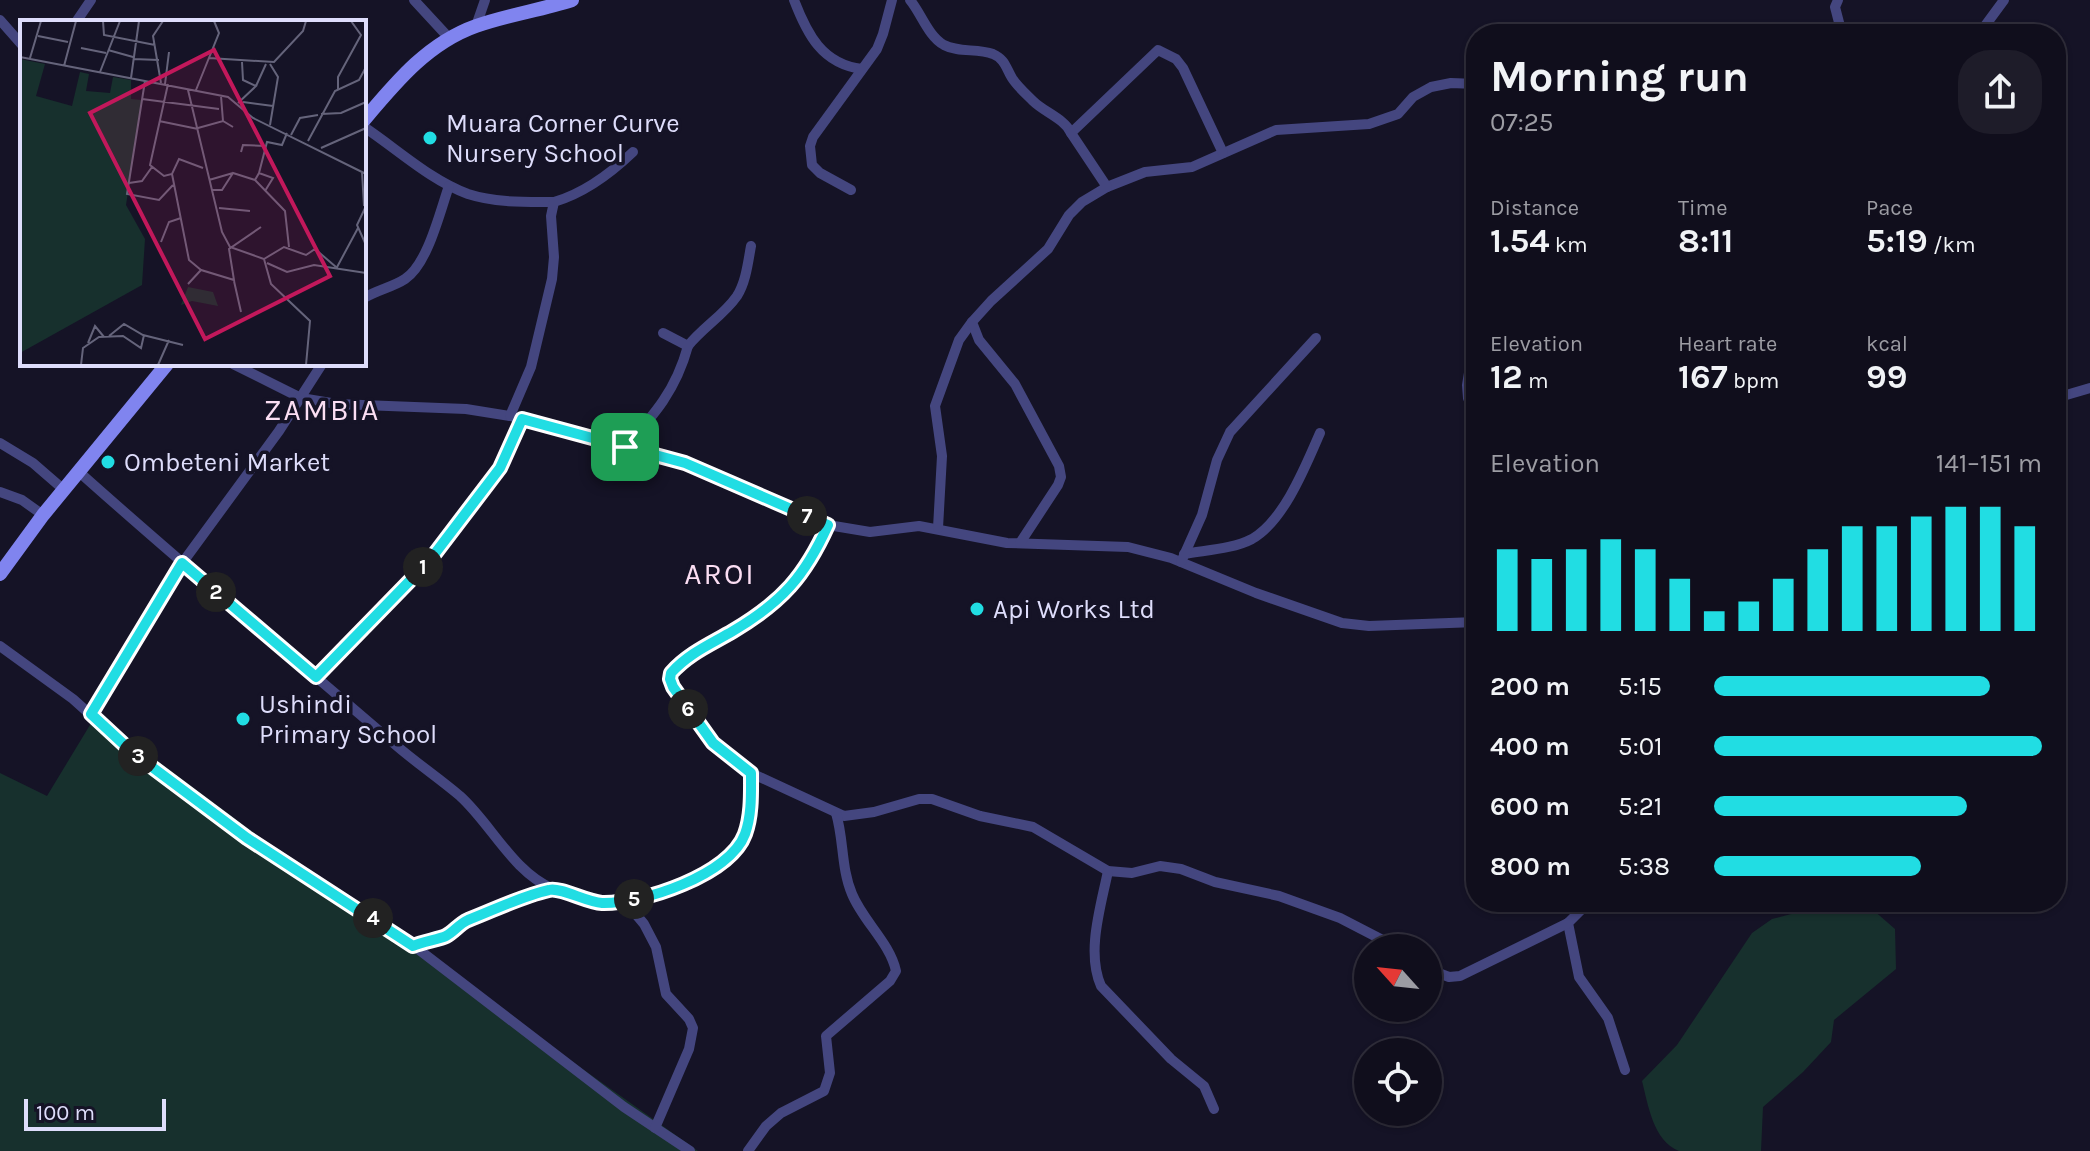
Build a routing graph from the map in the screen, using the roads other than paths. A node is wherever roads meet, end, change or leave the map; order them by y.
1 (91, 0) edge
2 (414, 0) edge
3 (485, 0) edge
4 (572, 0) edge
5 (794, 0) edge
6 (892, 0) edge
7 (910, 0) edge
8 (1838, 0) edge
9 (2004, 0) edge
10 (0, 20) edge
11 (77, 20) edge
12 (1839, 24) edge
13 (1986, 24) edge
14 (476, 26) junction
15 (450, 39) junction
16 (20, 43) edge
17 (862, 69) junction
18 (1466, 84) edge
19 (366, 118) edge
20 (366, 128) edge
21 (1071, 133) junction
22 (633, 152) dead end
23 (1223, 153) junction
24 (449, 186) junction
25 (1107, 187) junction
26 (851, 190) dead end
27 (554, 202) junction
28 (751, 246) dead end
29 (366, 297) edge
30 (972, 322) junction
31 (663, 333) dead end
32 (1316, 338) dead end
33 (688, 346) junction
34 (165, 366) edge
35 (237, 366) edge
36 (321, 366) edge
37 (2090, 388) edge
38 (2066, 395) edge
39 (301, 398) junction
40 (510, 416) junction
41 (522, 419) junction
42 (1320, 433) dead end
43 (0, 443) edge
44 (625, 447) junction
45 (78, 471) junction
46 (63, 489) junction
47 (0, 492) edge
48 (43, 515) junction
49 (828, 525) junction
50 (938, 528) junction
51 (1020, 543) junction
52 (1183, 558) junction
53 (182, 563) junction
54 (0, 574) edge
55 (1466, 622) edge
56 (0, 646) edge
57 (316, 677) junction
58 (91, 714) junction
59 (751, 773) junction
60 (836, 813) junction
61 (1108, 871) junction
62 (552, 888) junction
63 (624, 900) junction
64 (1579, 912) edge
65 (1568, 923) junction
66 (1371, 934) edge
67 (413, 946) junction
68 (1442, 974) edge
69 (1625, 1070) dead end
70 (1214, 1109) dead end
71 (655, 1128) junction
72 (690, 1151) edge
73 (748, 1151) edge

1 - 11 street
2 - 15 street
3 - 14 street
4 - 14 main road
5 - 17 street
6 - 17 street
7 - 21 street
8 - 12 street
9 - 13 street
10 - 16 street
14 - 15 main road
15 - 19 main road
17 - 26 street
18 - 23 street
20 - 24 street
21 - 23 street
21 - 25 street
22 - 27 street
23 - 25 street
24 - 27 street
24 - 29 street
25 - 30 street
27 - 40 street
28 - 33 street
30 - 50 street
30 - 51 street
31 - 33 street
32 - 52 street
33 - 44 street
34 - 45 main road
35 - 39 street
36 - 39 street
37 - 38 street
39 - 40 street
39 - 53 street
40 - 41 street
41 - 44 street
41 - 57 street
42 - 52 street
43 - 46 street
44 - 49 street
45 - 46 main road
45 - 53 street
46 - 48 main road
47 - 48 street
48 - 54 main road
49 - 50 street
49 - 59 street
50 - 51 street
51 - 52 street
52 - 55 street
53 - 57 street
53 - 58 street
56 - 58 street
57 - 62 street
58 - 67 street
59 - 60 street
59 - 63 street
60 - 61 street
60 - 73 street
61 - 66 street
61 - 70 street
62 - 63 street
62 - 67 street
63 - 71 street
64 - 65 street
65 - 68 street
65 - 69 street
67 - 71 street
71 - 72 street

